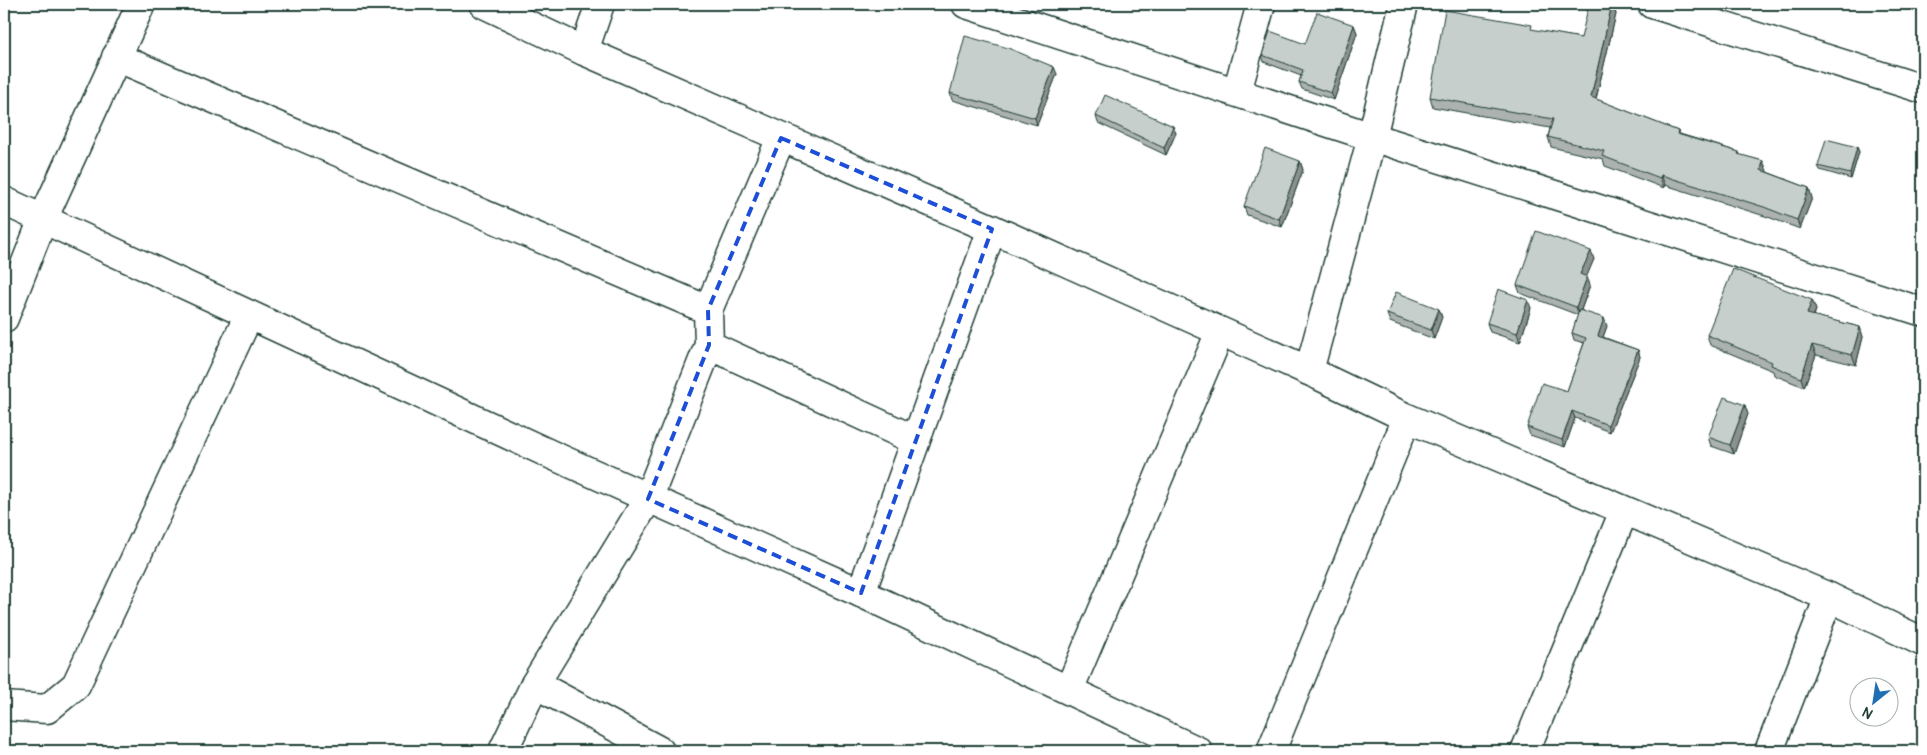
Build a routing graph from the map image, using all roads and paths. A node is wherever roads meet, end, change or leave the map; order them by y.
1 (484, 4) edge
2 (600, 4) edge
3 (966, 4) edge
4 (1261, 4) edge
5 (1404, 4) edge
6 (1653, 4) edge
7 (131, 7) edge
8 (584, 51) junction
9 (116, 57) junction
10 (1923, 89) edge
11 (1237, 92) junction
12 (1372, 137) junction
13 (782, 138) junction
14 (4, 201) edge
15 (44, 219) junction
16 (992, 229) junction
17 (708, 310) junction
18 (1923, 312) edge
19 (249, 316) junction
20 (4, 318) edge
21 (1220, 332) junction
22 (709, 345) junction
23 (1309, 371) junction
24 (1407, 418) junction
25 (915, 440) junction
26 (648, 499) junction
27 (1624, 511) junction
28 (861, 593) junction
29 (1829, 597) junction
30 (1923, 642) edge
31 (536, 684) junction
32 (1069, 690) junction
33 (4, 706) edge
34 (504, 751) edge
35 (660, 751) edge
36 (1198, 751) edge
37 (1271, 751) edge
38 (1525, 751) edge
39 (1769, 751) edge

1 - 8 street
2 - 8 street
3 - 11 street
4 - 11 street
5 - 12 street
6 - 10 street
7 - 9 street
8 - 13 street
9 - 15 street
9 - 17 street
11 - 12 street
12 - 18 street
12 - 23 street
13 - 16 street
13 - 17 street
14 - 15 street
15 - 19 street
15 - 20 street
16 - 21 street
16 - 25 street
17 - 22 street
19 - 26 street
19 - 33 street
21 - 23 street
21 - 32 street
22 - 25 street
22 - 26 street
23 - 24 street
24 - 27 street
24 - 37 street
25 - 28 street
26 - 28 street
26 - 31 street
27 - 29 street
27 - 38 street
28 - 32 street
29 - 30 street
29 - 39 street
31 - 34 street
31 - 35 street
32 - 36 street

